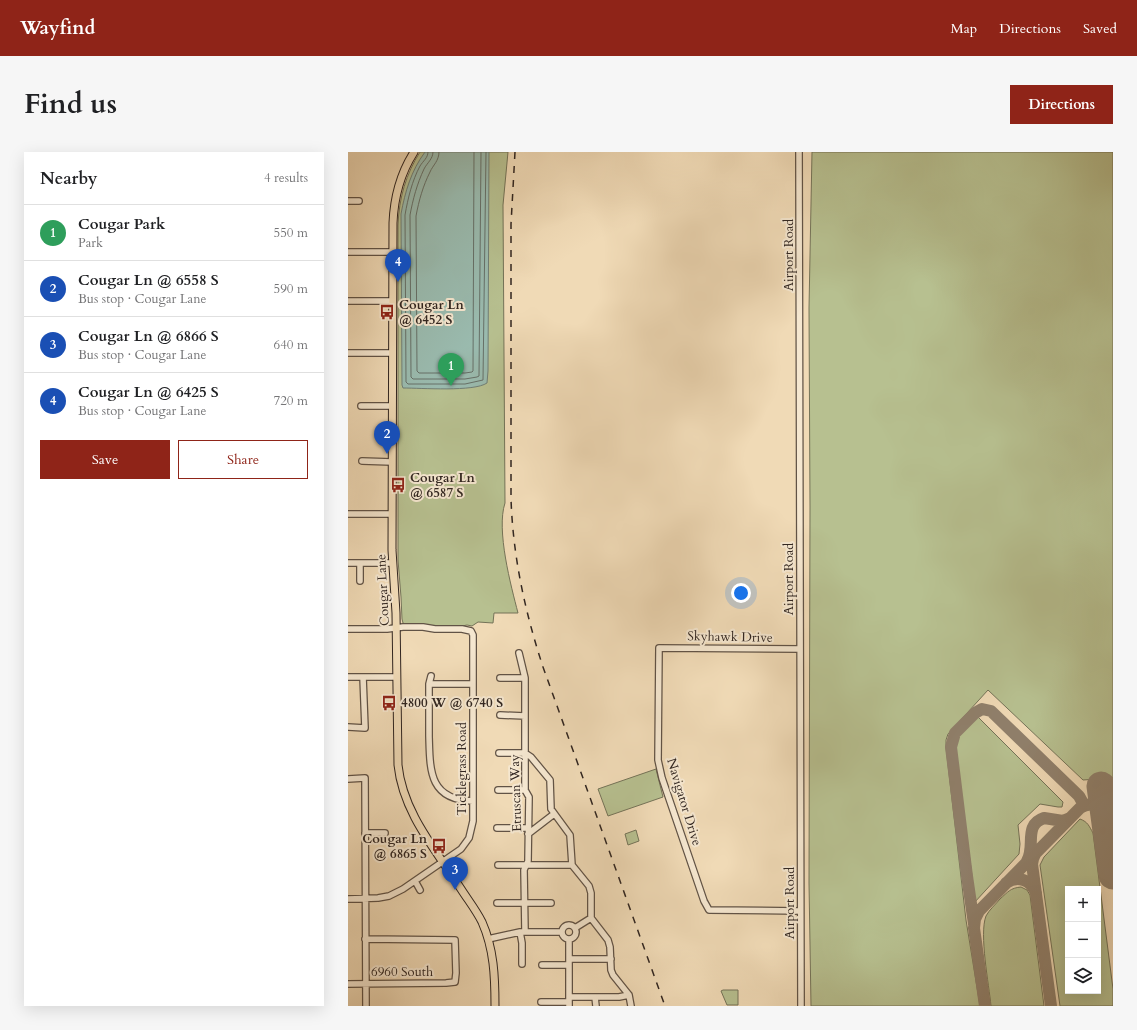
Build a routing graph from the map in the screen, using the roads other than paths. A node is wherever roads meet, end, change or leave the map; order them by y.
1 (414, 152) edge
2 (800, 152) edge
3 (348, 201) edge
4 (359, 201) dead end
5 (348, 252) edge
6 (393, 252) junction
7 (348, 301) edge
8 (392, 301) junction
9 (348, 353) edge
10 (392, 353) junction
11 (361, 406) dead end
12 (392, 406) junction
13 (362, 461) dead end
14 (392, 462) junction
15 (348, 514) edge
16 (392, 514) junction
17 (348, 563) edge
18 (360, 563) junction
19 (393, 563) junction
20 (360, 581) dead end
21 (397, 628) junction
22 (348, 629) edge
23 (659, 648) joint
24 (800, 649) junction
25 (519, 653) dead end
26 (431, 676) dead end
27 (348, 677) edge
28 (363, 677) junction
29 (397, 677) junction
30 (500, 678) dead end
31 (525, 678) junction
32 (429, 684) junction
33 (473, 684) junction
34 (500, 715) dead end
35 (525, 716) junction
36 (348, 727) edge
37 (499, 753) dead end
38 (525, 753) junction
39 (348, 779) edge
40 (498, 790) dead end
41 (525, 790) junction
42 (473, 801) junction
43 (554, 814) junction
44 (498, 828) dead end
45 (528, 831) junction
46 (365, 833) junction
47 (385, 833) dead end
48 (443, 862) junction
49 (498, 865) dead end
50 (526, 865) junction
51 (572, 865) junction
52 (415, 881) junction
53 (420, 890) dead end
54 (348, 899) edge
55 (365, 899) junction
56 (497, 903) dead end
57 (524, 903) junction
58 (551, 903) dead end
59 (800, 911) junction
60 (591, 918) junction
61 (575, 928) junction
62 (522, 932) junction
63 (561, 932) junction
64 (365, 939) junction
65 (488, 939) junction
66 (569, 939) junction
67 (611, 959) junction
68 (569, 962) junction
69 (522, 964) dead end
70 (542, 965) dead end
71 (348, 984) edge
72 (366, 984) junction
73 (629, 994) junction
74 (596, 997) junction
75 (541, 1002) dead end
76 (569, 1002) edge
77 (366, 1006) edge
78 (495, 1006) edge
79 (596, 1006) edge
80 (631, 1006) edge
81 (801, 1006) edge

1 - 6 main road, Cougar Lane
2 - 24 street, Airport Road
3 - 4 street
5 - 6 street
6 - 8 main road, Cougar Lane
7 - 8 street
8 - 10 main road, Cougar Lane
9 - 10 street
10 - 12 main road, Cougar Lane
11 - 12 street
12 - 14 main road, Cougar Lane
13 - 14 street
14 - 16 main road, Cougar Lane
15 - 16 street
16 - 19 main road, Cougar Lane
17 - 18 street
18 - 19 street
18 - 20 street
19 - 21 main road, Cougar Lane
21 - 22 street
21 - 29 main road, Cougar Lane
21 - 33 street, Ticklegrass Road
23 - 24 street, Skyhawk Drive
23 - 59 street, Navigator Drive
24 - 59 street, Airport Road
25 - 31 street, Etruscan Way
26 - 32 street
27 - 28 street
28 - 29 street
28 - 36 street
29 - 48 main road, Cougar Lane
30 - 31 street
31 - 35 street, Etruscan Way
32 - 33 street
32 - 42 street
33 - 42 street, Ticklegrass Road
34 - 35 street
35 - 38 street, Etruscan Way
37 - 38 street
38 - 41 street, Etruscan Way
38 - 43 street
39 - 46 street
40 - 41 street
41 - 45 street, Etruscan Way
42 - 48 street, Ticklegrass Road
43 - 45 street
43 - 51 street
44 - 45 street
45 - 50 street, Etruscan Way
46 - 47 street
46 - 55 street
48 - 52 street, Ticklegrass Road
48 - 65 main road, Cougar Lane
49 - 50 street
50 - 51 street
50 - 57 street, Etruscan Way
51 - 60 street
52 - 53 street
52 - 55 street, Ticklegrass Road
54 - 55 street, Ticklegrass Road
55 - 64 street
56 - 57 street
57 - 58 street
57 - 62 street, Etruscan Way
59 - 81 street, Airport Road
60 - 61 street
60 - 67 street
61 - 63 street
61 - 66 street
62 - 63 street
62 - 65 street
62 - 69 street, Etruscan Way
63 - 66 street
64 - 72 street
64 - 72 street, 6960 South
65 - 78 main road, Cougar Lane
66 - 68 street
67 - 68 street
67 - 73 street
68 - 70 street
68 - 76 street
71 - 72 street, 6960 South
72 - 77 street
73 - 74 street
73 - 80 street
74 - 76 street
74 - 79 street
75 - 76 street

